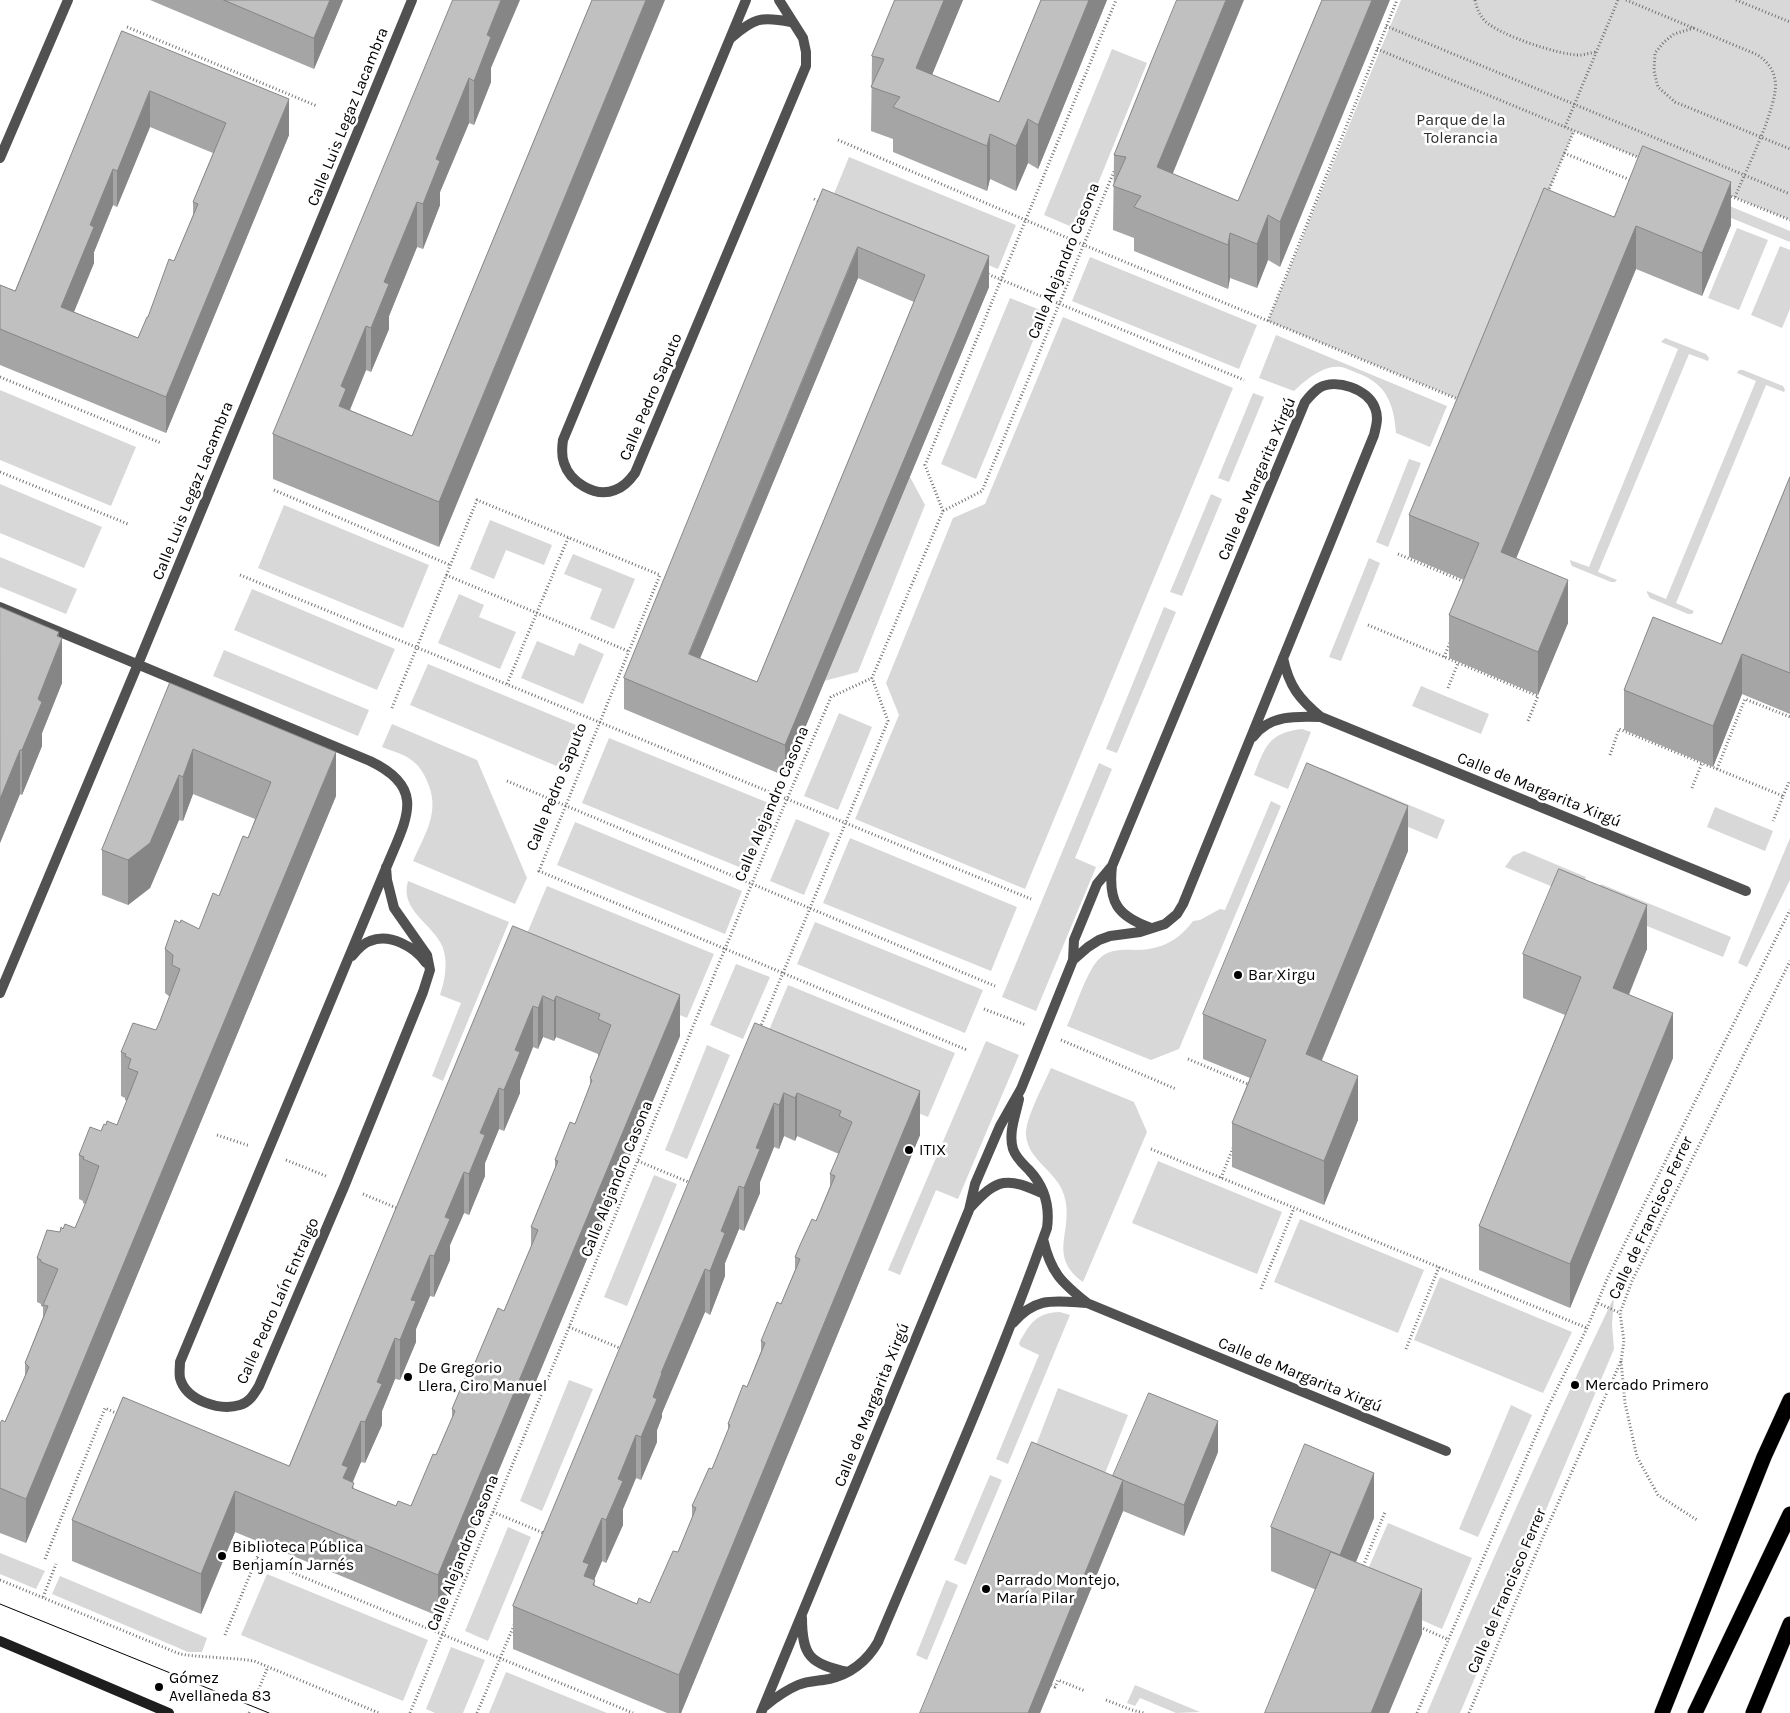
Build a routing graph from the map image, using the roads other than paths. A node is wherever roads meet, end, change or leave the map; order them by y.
1 (68, 0) edge
2 (412, 0) edge
3 (746, 0) edge
4 (779, 0) edge
5 (791, 22) junction
6 (728, 40) junction
7 (0, 158) edge
8 (0, 607) edge
9 (1283, 658) junction
10 (138, 664) junction
11 (1321, 716) junction
12 (1247, 744) junction
13 (386, 866) junction
14 (1112, 866) junction
15 (1746, 892) dead end
16 (1151, 928) junction
17 (1073, 960) junction
18 (347, 962) junction
19 (430, 970) junction
20 (0, 993) edge
21 (1021, 1088) junction
22 (1044, 1194) junction
23 (969, 1210) junction
24 (1043, 1239) junction
25 (1087, 1303) junction
26 (1009, 1329) junction
27 (1790, 1400) edge
28 (1446, 1451) dead end
29 (1790, 1514) edge
30 (803, 1613) junction
31 (1790, 1624) edge
32 (0, 1641) edge
33 (848, 1672) junction
34 (763, 1710) edge
35 (169, 1713) edge
36 (1662, 1713) edge
37 (1695, 1713) edge
38 (1753, 1713) edge

1 - 7 street
2 - 10 street, Calle Luis Legaz Lacambra
3 - 6 street, Calle Pedro Saputo
4 - 5 street, Calle Pedro Saputo
5 - 6 street, Calle Pedro Saputo
5 - 6 street, Calle Pedro Saputo
8 - 10 street
9 - 11 street, Calle de Margarita Xirgú
9 - 12 street, Calle de Margarita Xirgú
9 - 14 street, Calle de Margarita Xirgú
10 - 13 street, Calle Pedro Laín Entralgo
10 - 20 street, Calle Luis Legaz Lacambra
11 - 12 street, Calle de Margarita Xirgú
11 - 15 street, Calle de Margarita Xirgú
12 - 16 street, Calle de Margarita Xirgú
13 - 18 street, Calle Pedro Laín Entralgo
13 - 19 street
14 - 16 street, Calle de Margarita Xirgú
14 - 17 street, Calle de Margarita Xirgú
16 - 17 street, Calle de Margarita Xirgú
17 - 21 street, Calle de Margarita Xirgú
18 - 19 street, Calle Pedro Laín Entralgo
18 - 19 street, Calle Pedro Laín Entralgo
21 - 22 street, Calle de Margarita Xirgú
21 - 23 street, Calle de Margarita Xirgú
22 - 23 street, Calle de Margarita Xirgú
22 - 24 street, Calle de Margarita Xirgú
23 - 30 street, Calle de Margarita Xirgú
24 - 25 street, Calle de Margarita Xirgú
24 - 26 street, Calle de Margarita Xirgú
25 - 26 street, Calle de Margarita Xirgú
25 - 28 street, Calle de Margarita Xirgú
26 - 33 street, Calle de Margarita Xirgú
27 - 36 highway
29 - 37 highway
30 - 33 street, Calle de Margarita Xirgú
30 - 34 street, Calle de Margarita Xirgú
31 - 38 highway
32 - 35 main road
33 - 34 street, Calle de Margarita Xirgú

